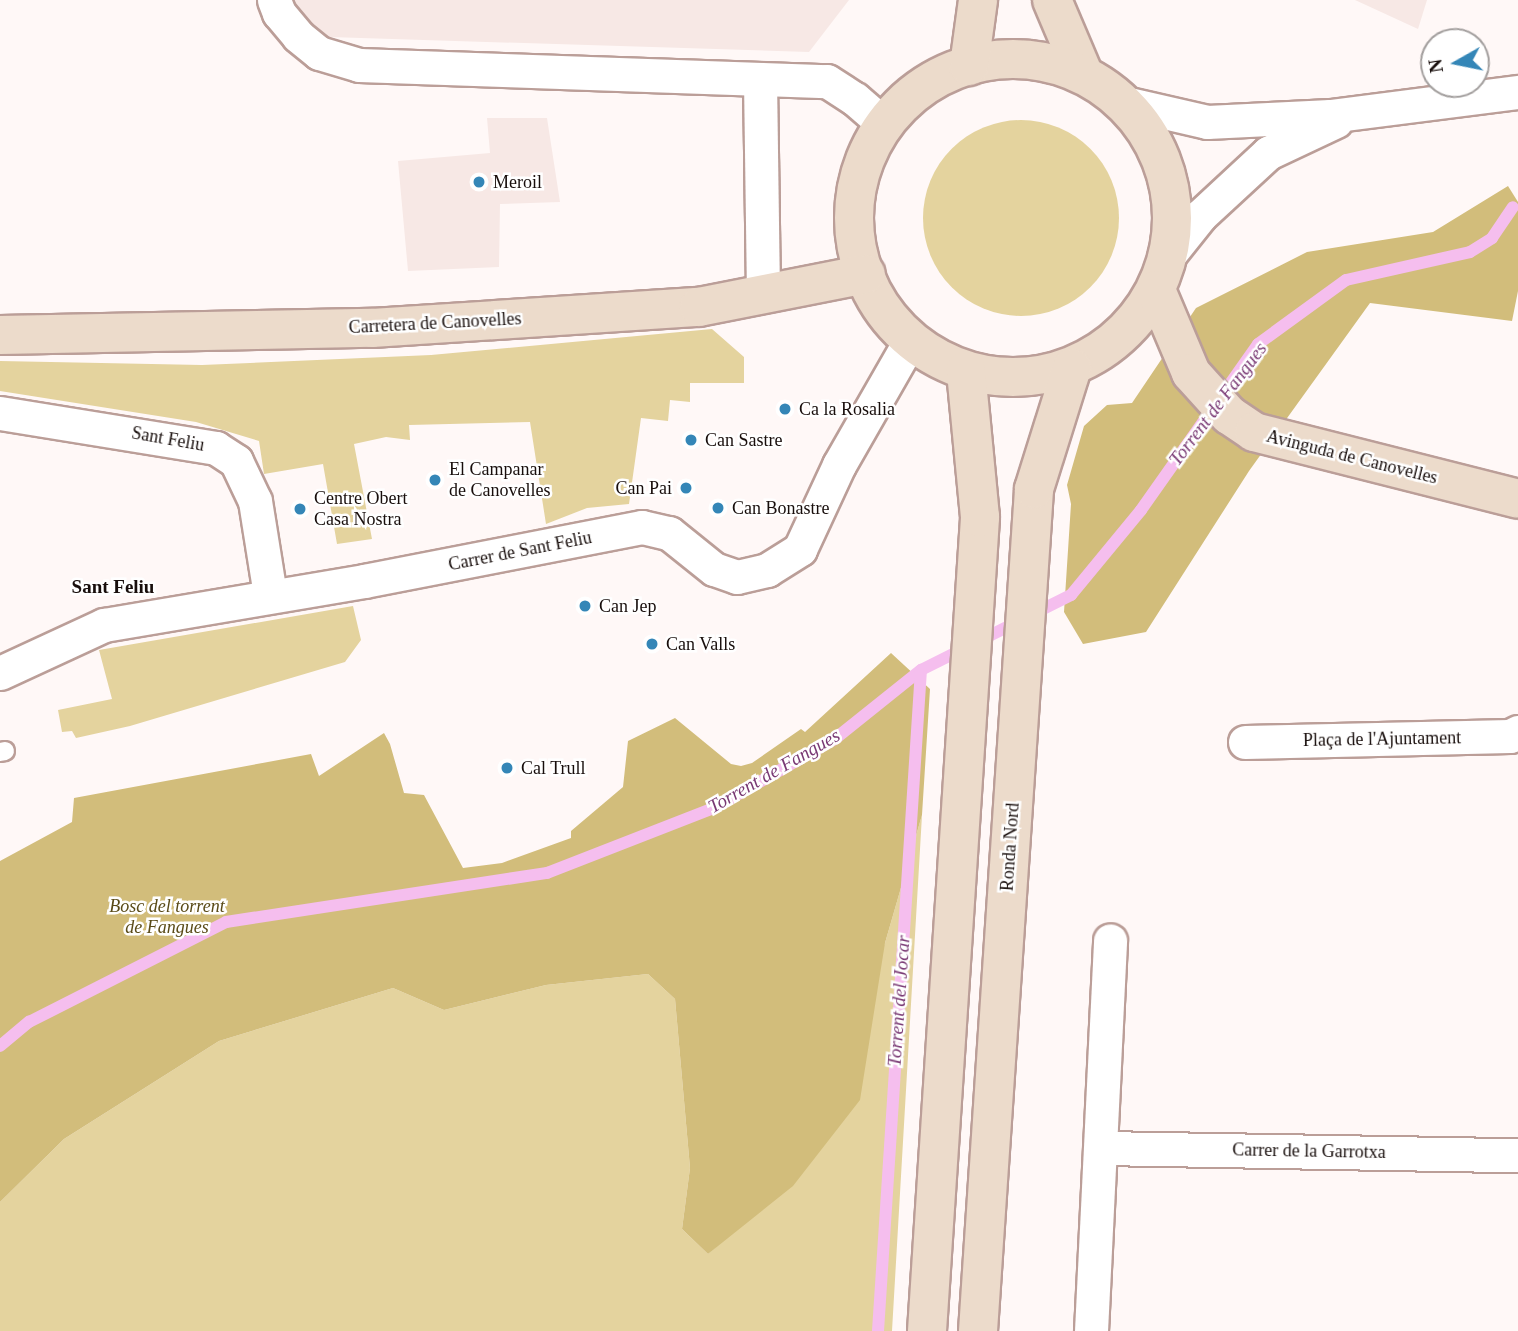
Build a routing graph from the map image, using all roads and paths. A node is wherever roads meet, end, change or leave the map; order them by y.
1 (274, 0) edge
2 (978, 0) edge
3 (1052, 0) edge
4 (969, 66) junction
5 (1083, 73) junction
6 (760, 79) junction
7 (1518, 92) edge
8 (1125, 103) junction
9 (1354, 112) junction
10 (885, 124) junction
11 (1169, 255) junction
12 (866, 274) junction
13 (1156, 290) junction
14 (763, 295) junction
15 (0, 335) edge
16 (909, 343) junction
17 (1072, 368) junction
18 (966, 371) junction
19 (0, 413) edge
20 (1518, 499) edge
21 (270, 595) junction
22 (0, 673) edge
23 (1518, 732) edge
24 (1245, 742) dead end
25 (1110, 940) dead end
26 (1101, 1148) junction
27 (1518, 1155) edge
28 (927, 1331) edge
29 (978, 1331) edge
30 (1091, 1331) edge

1 - 6 street
2 - 4 main road
3 - 5 main road
4 - 5 main road
4 - 10 main road
5 - 8 main road
6 - 10 street
6 - 14 street
7 - 9 street
8 - 9 street
8 - 11 main road
9 - 11 street
10 - 12 main road
11 - 13 main road
12 - 14 main road, Carretera de Canovelles
12 - 16 main road
13 - 17 main road
13 - 20 main road, Avinguda de Canovelles
14 - 15 main road, Carretera de Canovelles
16 - 18 main road
16 - 21 street, Carrer de Sant Feliu
17 - 18 main road
17 - 29 main road, Ronda Nord
18 - 28 main road
19 - 21 street, Sant Feliu
21 - 22 street, Carrer de Sant Feliu
23 - 24 street, Plaça de l'Ajuntament
25 - 26 street
26 - 27 street, Carrer de la Garrotxa
26 - 30 street

